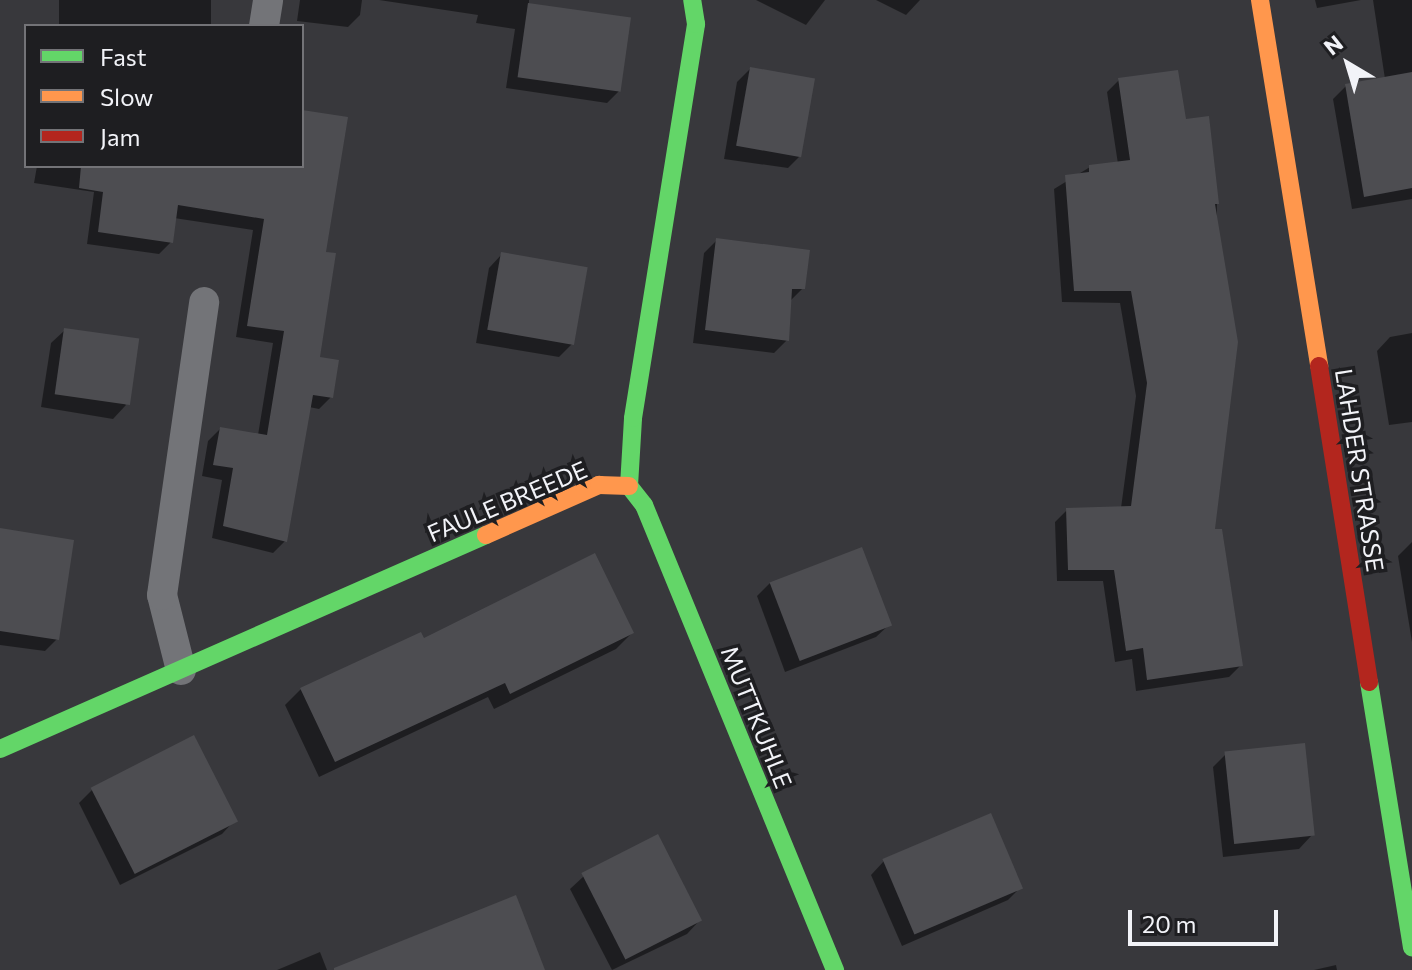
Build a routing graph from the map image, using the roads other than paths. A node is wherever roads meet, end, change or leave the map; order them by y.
1 (268, 0) edge
2 (692, 0) edge
3 (1260, 0) edge
4 (264, 24) edge
5 (204, 302) dead end
6 (629, 486) junction
7 (181, 670) junction
8 (0, 749) edge
9 (1412, 948) edge
10 (835, 970) edge

1 - 4 lane
2 - 6 street
3 - 9 street, LAHDER STRASSE
5 - 7 lane
6 - 7 street, FAULE BREEDE
6 - 10 street, MUTTKUHLE
7 - 8 street, FAULE BREEDE

